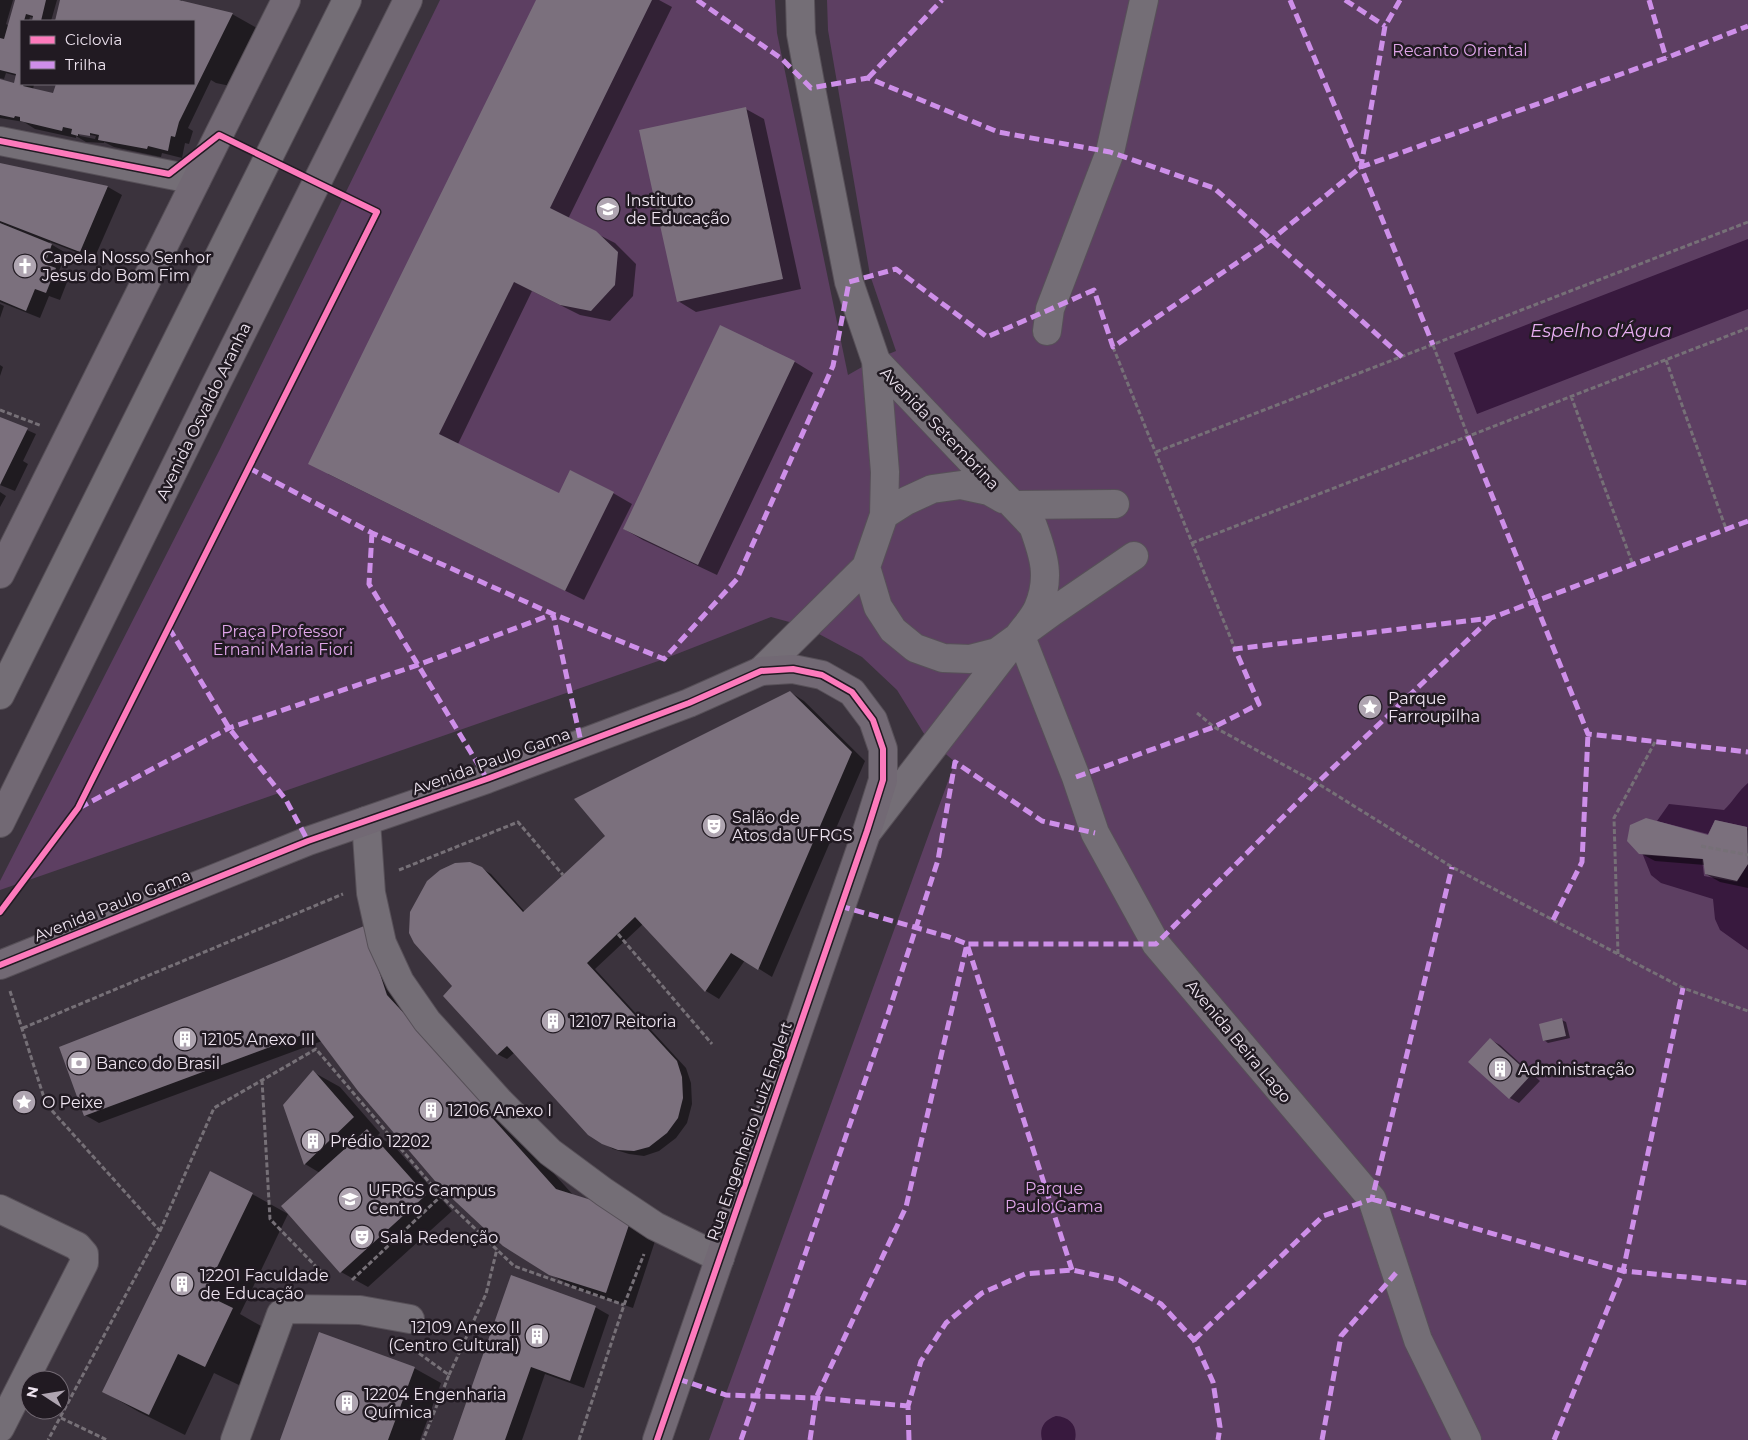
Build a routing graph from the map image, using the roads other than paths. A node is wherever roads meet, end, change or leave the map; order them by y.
1 (286, 0) edge
2 (347, 0) edge
3 (408, 0) edge
4 (800, 0) edge
5 (1144, 0) edge
6 (0, 141) edge
7 (196, 180) junction
8 (1046, 330) dead end
9 (876, 361) junction
10 (1115, 504) dead end
11 (1013, 505) junction
12 (884, 515) junction
13 (1134, 556) dead end
14 (866, 567) junction
15 (0, 574) edge
16 (1020, 634) junction
17 (761, 671) junction
18 (0, 695) edge
19 (366, 821) junction
20 (0, 823) edge
21 (867, 832) junction
22 (0, 958) edge
23 (0, 1209) edge
24 (720, 1258) junction
25 (410, 1319) dead end
26 (0, 1428) edge
27 (235, 1440) edge
28 (657, 1440) edge
29 (1467, 1440) edge

1 - 7 main road
2 - 18 street
3 - 20 main road, Avenida Osvaldo Aranha
4 - 9 street, Avenida Setembrina
5 - 8 street
6 - 7 street
7 - 15 main road
9 - 11 street, Avenida Setembrina
9 - 12 street, Avenida Paulo Gama
10 - 11 street
11 - 12 street
11 - 16 street, Avenida Setembrina
12 - 14 street, Avenida Paulo Gama
13 - 16 street
14 - 16 street, Avenida Setembrina
14 - 17 street, Avenida Paulo Gama
16 - 21 street, Avenida Setembrina
16 - 29 street, Avenida Beira Lago
17 - 19 main road, Avenida Paulo Gama
17 - 21 main road, Avenida Paulo Gama
19 - 22 main road, Avenida Paulo Gama
19 - 24 street
21 - 24 main road, Rua Engenheiro Luiz Englert
23 - 26 street
24 - 28 main road, Rua Engenheiro Luiz Englert
25 - 27 street

